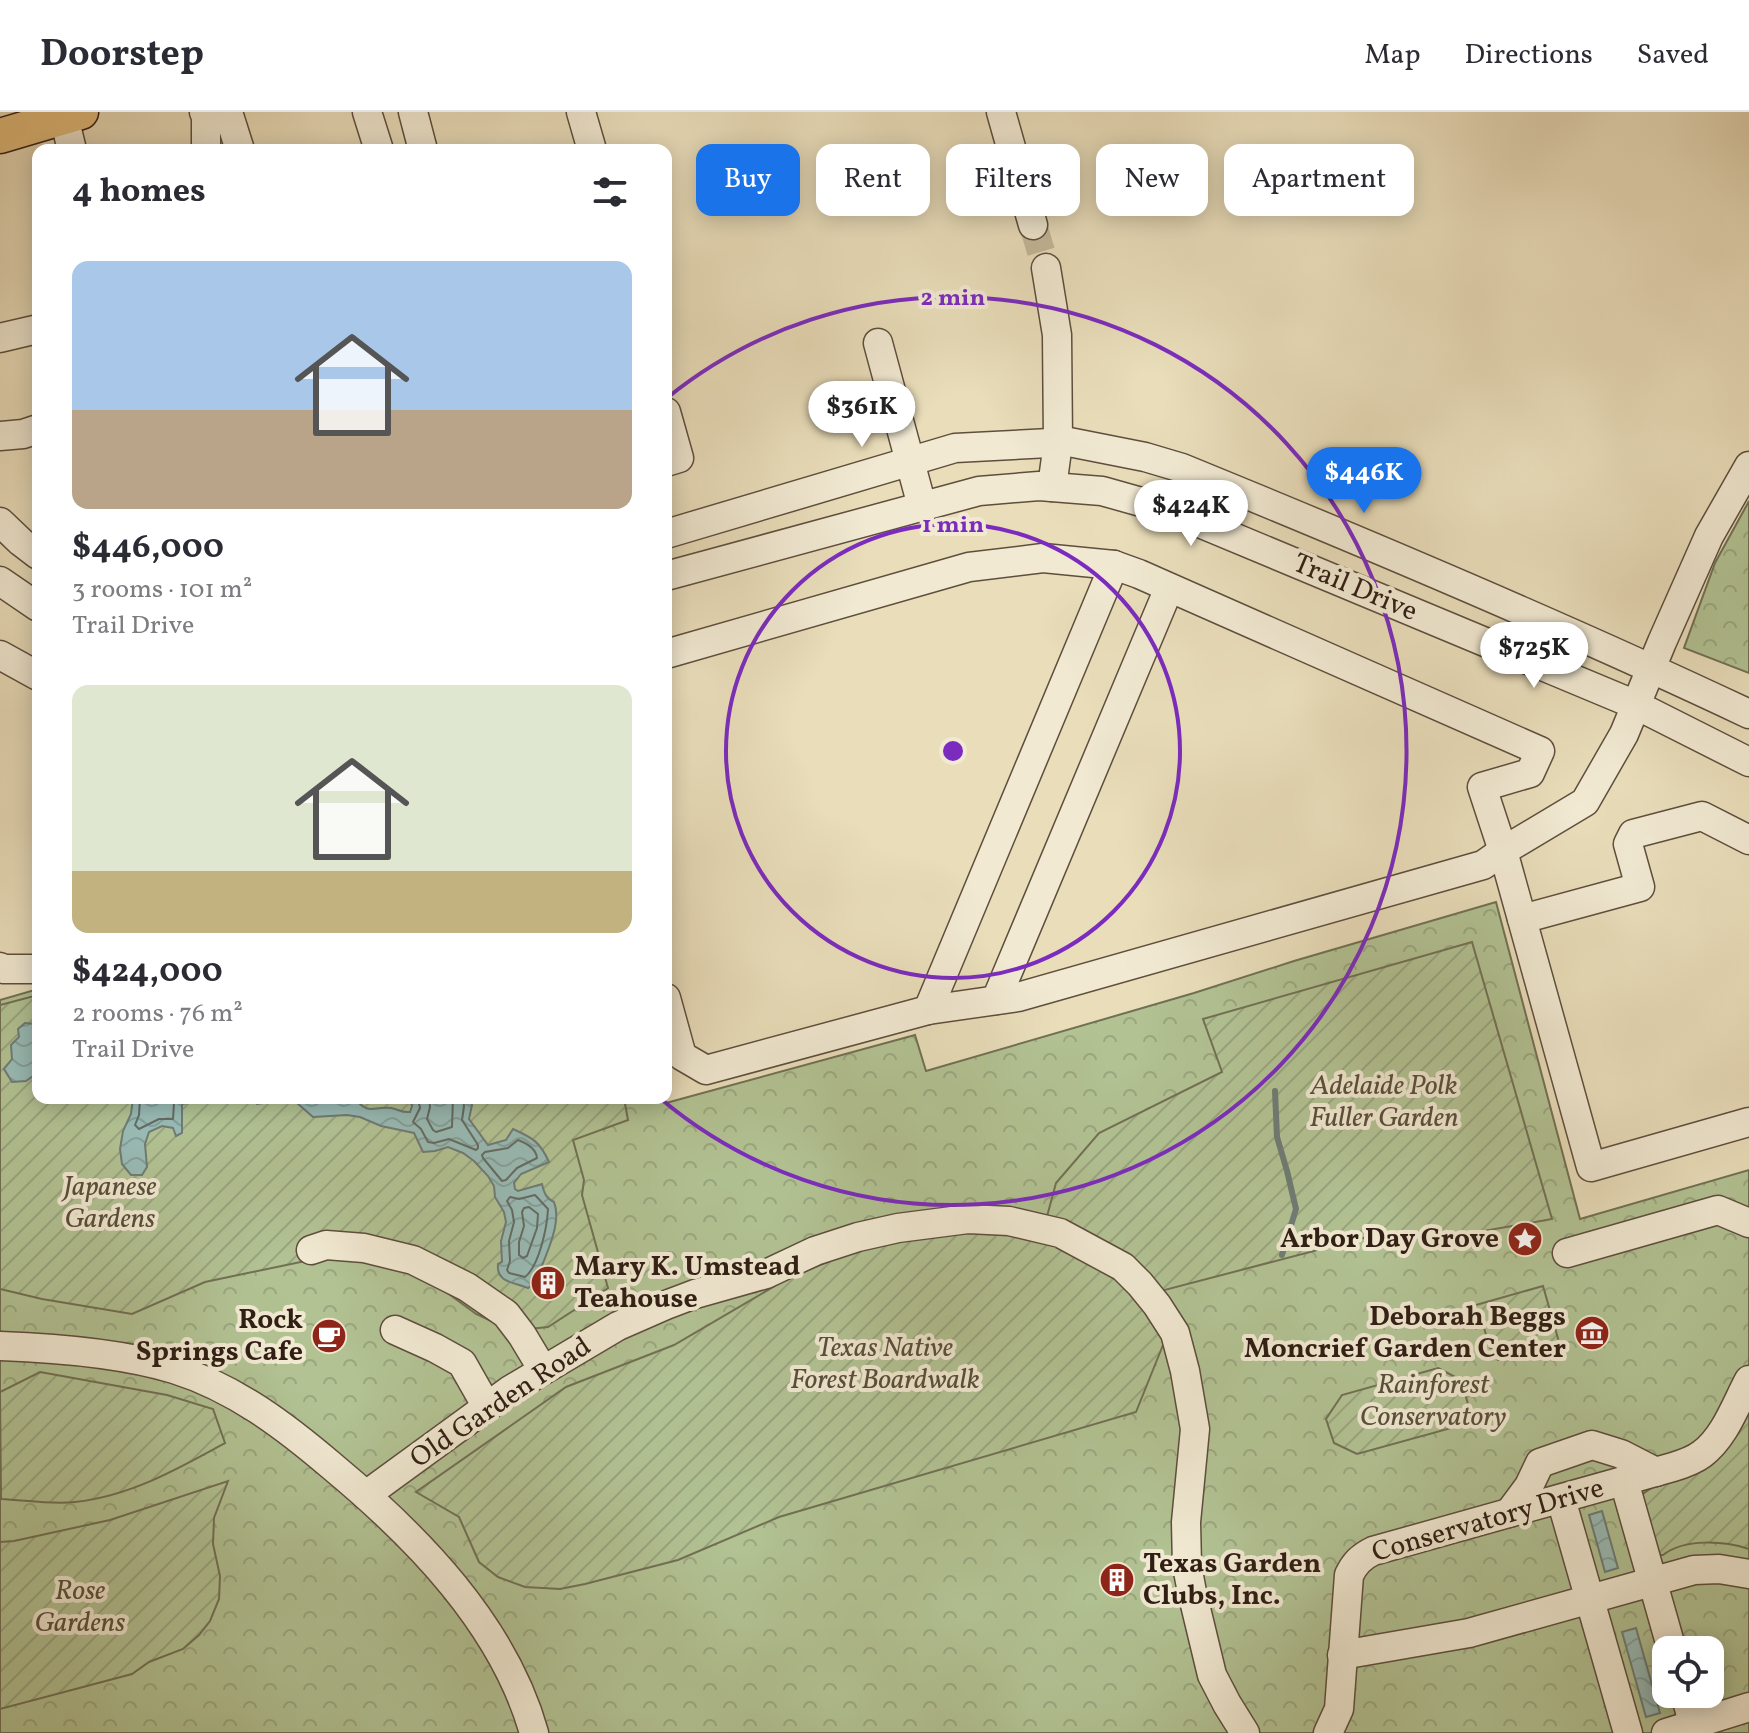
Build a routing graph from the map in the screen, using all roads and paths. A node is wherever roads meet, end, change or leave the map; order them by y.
1 (204, 112) edge
2 (228, 112) edge
3 (367, 112) edge
4 (413, 112) edge
5 (581, 112) edge
6 (1001, 112) edge
7 (72, 115) edge
8 (0, 136) edge
9 (72, 144) edge
10 (206, 144) edge
11 (238, 144) edge
12 (377, 144) edge
13 (421, 144) edge
14 (590, 144) edge
15 (1033, 225) tunnel mouth
16 (1046, 268) tunnel mouth
17 (32, 330) edge
18 (0, 338) edge
19 (878, 343) dead end
20 (32, 431) edge
21 (672, 433) edge
22 (0, 436) edge
23 (1058, 443) junction
24 (672, 460) edge
25 (909, 462) junction
26 (1749, 466) edge
27 (1052, 487) junction
28 (922, 506) junction
29 (0, 522) edge
30 (672, 532) edge
31 (32, 550) edge
32 (1114, 565) junction
33 (672, 574) edge
34 (0, 581) edge
35 (1169, 588) junction
36 (32, 603) edge
37 (672, 652) edge
38 (0, 655) edge
39 (1652, 668) junction
40 (32, 673) edge
41 (1636, 705) junction
42 (1749, 714) edge
43 (1749, 762) edge
44 (1749, 840) edge
45 (1503, 851) junction
46 (1522, 919) junction
47 (0, 967) edge
48 (32, 969) edge
49 (996, 1000) junction
50 (928, 1010) junction
51 (672, 1020) edge
52 (1749, 1122) edge
53 (1749, 1223) edge
54 (311, 1250) dead end
55 (1567, 1253) dead end
56 (395, 1330) dead end
57 (0, 1346) edge
58 (543, 1370) junction
59 (1749, 1380) edge
60 (487, 1407) junction
61 (1656, 1472) junction
62 (1624, 1481) junction
63 (366, 1495) junction
64 (1561, 1499) junction
65 (1509, 1513) junction
66 (1749, 1574) edge
67 (1652, 1581) junction
68 (1590, 1600) junction
69 (1668, 1636) edge
70 (1342, 1655) junction
71 (1749, 1707) edge
72 (1689, 1708) edge
73 (1694, 1729) edge
74 (534, 1733) edge
75 (1245, 1733) edge
76 (1328, 1733) edge
77 (1628, 1733) edge
78 (1666, 1733) edge

1 - 10 street
2 - 11 street
3 - 12 street
4 - 13 street
5 - 14 street
6 - 15 street
7 - 8 main road
7 - 9 street
16 - 23 street
17 - 18 street
19 - 25 street
20 - 22 street
21 - 24 street
23 - 25 street, Trail Drive
23 - 27 street
23 - 39 street, Trail Drive
25 - 28 street
25 - 30 street, Trail Drive
26 - 39 street
27 - 28 street, Trail Drive
27 - 41 street, Trail Drive
28 - 33 street, Trail Drive
29 - 31 street
32 - 35 street
32 - 37 street
32 - 50 street
34 - 36 street
35 - 45 street
35 - 49 street
38 - 40 street
39 - 41 street
39 - 42 street, Trail Drive
41 - 43 street, Trail Drive
41 - 45 street
44 - 46 street
45 - 46 street
45 - 49 street
46 - 52 street
47 - 48 street
49 - 50 street
50 - 51 street
53 - 55 street
54 - 58 street
56 - 60 street
57 - 63 street
58 - 60 street, Old Garden Road
58 - 75 street, Old Garden Road
59 - 61 street, Conservatory Drive
60 - 63 street, Old Garden Road
61 - 62 street, Conservatory Drive
61 - 65 street
62 - 64 street, Conservatory Drive
62 - 67 street
63 - 74 street
64 - 65 street, Conservatory Drive
64 - 68 street
65 - 70 street, Conservatory Drive
66 - 67 street
67 - 68 street
67 - 69 street
68 - 70 street
68 - 77 street
70 - 76 street, Conservatory Drive
71 - 73 street
72 - 73 street
73 - 78 street

